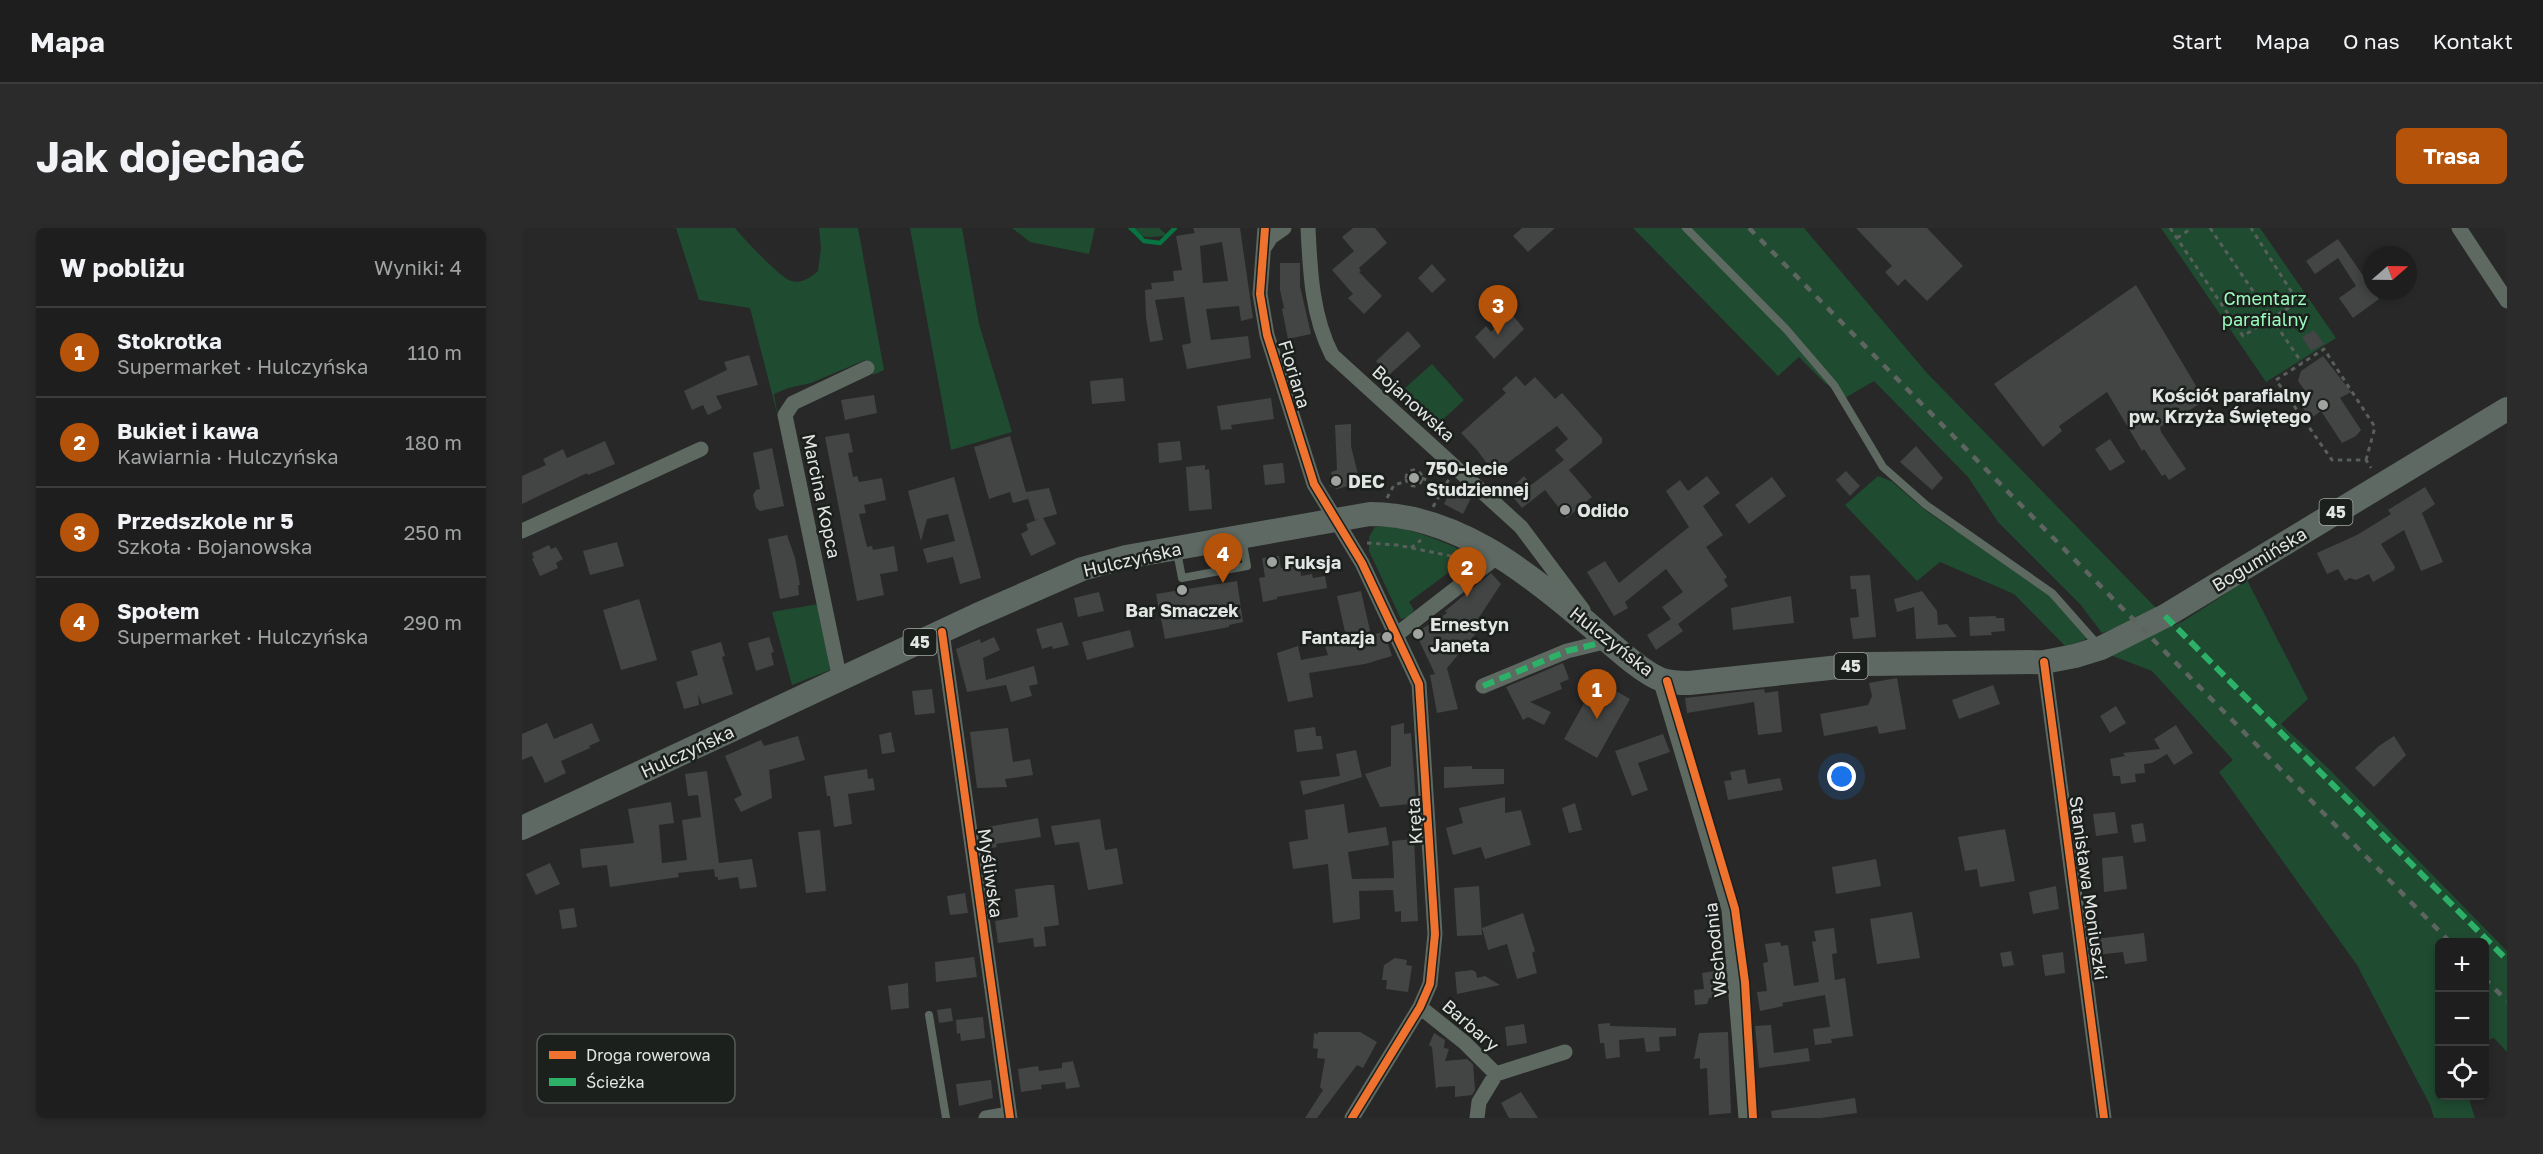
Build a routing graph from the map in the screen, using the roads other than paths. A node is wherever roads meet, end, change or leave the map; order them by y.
1 (1265, 228) edge
2 (1284, 228) edge
3 (1308, 228) edge
4 (1686, 228) edge
5 (2459, 228) edge
6 (1262, 250) junction
7 (2507, 301) edge
8 (867, 369) dead end
9 (2507, 409) edge
10 (701, 449) dead end
11 (1338, 519) junction
12 (522, 531) edge
13 (1492, 560) junction
14 (2165, 616) joint
15 (942, 632) junction
16 (1396, 635) junction
17 (1605, 637) junction
18 (2101, 648) junction
19 (2044, 662) junction
20 (1660, 679) junction
21 (840, 680) junction
22 (1483, 686) dead end
23 (522, 828) edge
24 (1420, 1007) junction
25 (929, 1015) dead end
26 (1565, 1053) dead end
27 (1496, 1074) junction
28 (1010, 1116) edge
29 (946, 1118) edge
30 (986, 1118) edge
31 (1352, 1118) edge
32 (1477, 1118) edge
33 (1746, 1118) edge
34 (2104, 1118) edge

1 - 6 street, Floriana
2 - 6 street
3 - 17 street, Bojanowska
4 - 18 lane
5 - 7 street
6 - 11 street, Floriana
8 - 21 street, Marcina Kopca
9 - 14 main road, Bogumińska / 45
10 - 12 street
11 - 13 main road, Hulczyńska / 45
11 - 15 main road, Hulczyńska / 45
11 - 16 street, Kręta
13 - 16 street
13 - 17 main road, Hulczyńska / 45
14 - 18 main road, Hulczyńska / 45
15 - 21 main road, Hulczyńska / 45
15 - 28 street, Myśliwska
16 - 24 street, Kręta
17 - 20 main road, Hulczyńska / 45
17 - 22 street
18 - 19 main road, Hulczyńska / 45
19 - 20 main road, Hulczyńska / 45
19 - 34 street, Stanisława Moniuszki
20 - 33 street, Wschodnia
21 - 23 main road, Hulczyńska / 45
24 - 27 street, Barbary
24 - 31 street, Kręta
25 - 29 lane
26 - 27 street, Barbary
27 - 32 street, Barbary
28 - 30 street

